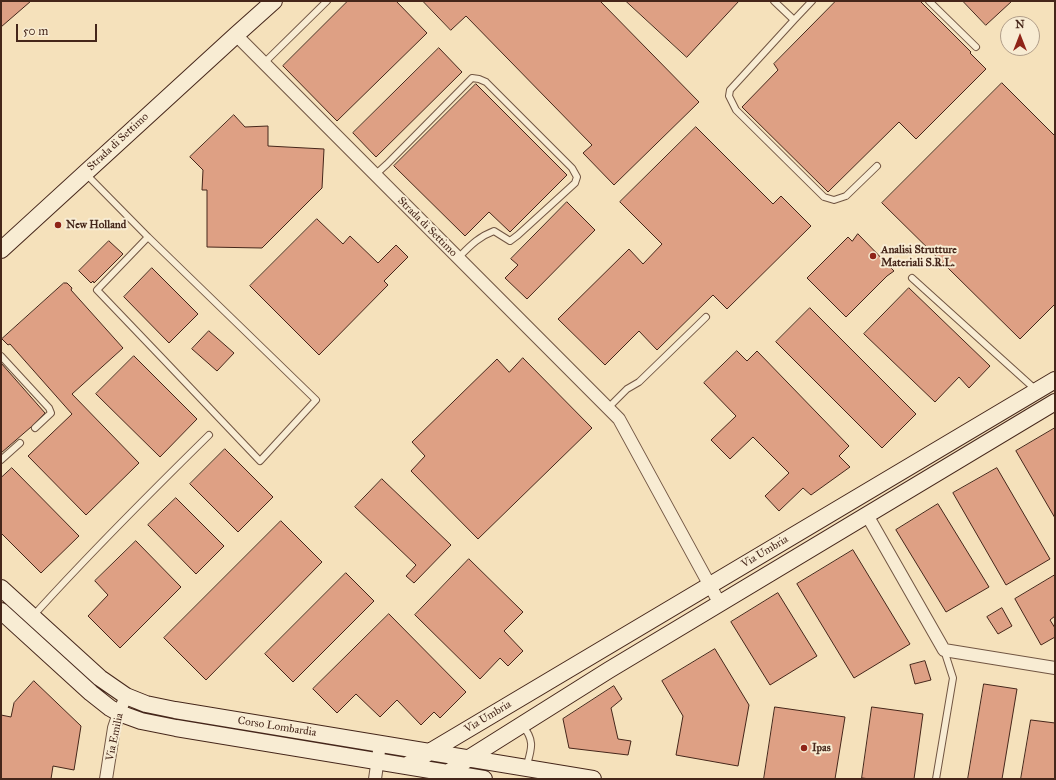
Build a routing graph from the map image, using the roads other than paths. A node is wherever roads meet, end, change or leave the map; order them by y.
1 (274, 1) edge
2 (326, 1) edge
3 (774, 1) edge
4 (812, 1) edge
5 (929, 1) edge
6 (794, 20) junction
7 (236, 34) junction
8 (976, 47) dead end
9 (264, 63) junction
10 (877, 166) dead end
11 (85, 173) junction
12 (375, 175) junction
13 (148, 237) junction
14 (1, 250) edge
15 (458, 258) junction
16 (912, 278) dead end
17 (706, 317) dead end
18 (1, 356) edge
19 (1055, 380) edge
20 (1037, 391) junction
21 (1051, 405) edge
22 (608, 408) junction
23 (35, 428) dead end
24 (209, 435) dead end
25 (20, 443) dead end
26 (941, 448) junction
27 (1, 460) edge
28 (951, 465) junction
29 (867, 515) junction
30 (710, 585) junction
31 (1, 588) edge
32 (720, 604) junction
33 (1, 611) edge
34 (32, 617) junction
35 (944, 650) junction
36 (590, 657) junction
37 (1055, 668) edge
38 (603, 674) junction
39 (126, 696) junction
40 (119, 713) junction
41 (254, 723) junction
42 (522, 725) junction
43 (252, 741) junction
44 (380, 744) junction
45 (429, 752) junction
46 (469, 758) junction
47 (378, 761) junction
48 (406, 766) junction
49 (526, 768) junction
50 (448, 773) junction
51 (576, 778) edge
52 (106, 779) edge
53 (375, 779) edge
54 (484, 779) edge
55 (593, 779) edge
56 (936, 779) edge

1 - 7 street, Strada di Settimo
2 - 9 lane
3 - 6 lane
4 - 6 lane
5 - 8 lane
6 - 10 lane
7 - 9 street, Strada di Settimo
7 - 11 street, Strada di Settimo
9 - 12 street, Strada di Settimo
11 - 13 lane
11 - 14 street, Strada di Settimo
12 - 15 street, Strada di Settimo
12 - 15 lane
13 - 13 lane
15 - 22 street, Strada di Settimo
16 - 20 lane, Via Umbria
17 - 22 lane
18 - 23 lane
19 - 20 street, Via Umbria
20 - 21 street, Via Umbria
20 - 26 street, Via Umbria
21 - 28 street, Via Umbria
22 - 30 street, Strada di Settimo
24 - 34 lane
25 - 27 lane
26 - 28 street
26 - 30 street, Via Umbria
28 - 29 street, Via Umbria
29 - 32 street, Via Umbria
29 - 35 street
30 - 32 street, Strada di Settimo
30 - 36 street, Via Umbria
31 - 34 street, Corso Lombardia
32 - 38 street, Via Umbria
33 - 40 street, Corso Lombardia
34 - 39 street, Corso Lombardia
35 - 37 street
35 - 56 lane
36 - 38 street
36 - 45 street, Via Umbria
38 - 42 street, Via Umbria
39 - 40 street, Via Emilia
39 - 41 street, Corso Lombardia
40 - 43 street, Corso Lombardia
40 - 52 street, Via Emilia
41 - 43 street
41 - 44 street, Corso Lombardia
42 - 46 street, Via Umbria
42 - 49 lane
43 - 47 street, Corso Lombardia
44 - 45 street, Corso Lombardia
44 - 47 street
45 - 46 street, Corso Lombardia
45 - 48 street, Via Umbria
46 - 49 street, Corso Lombardia
46 - 50 street, Via Umbria
47 - 48 street, Corso Lombardia
47 - 53 street
48 - 50 street, Corso Lombardia
49 - 51 street, Corso Lombardia
50 - 54 street, Corso Lombardia
51 - 55 street, Corso Lombardia

